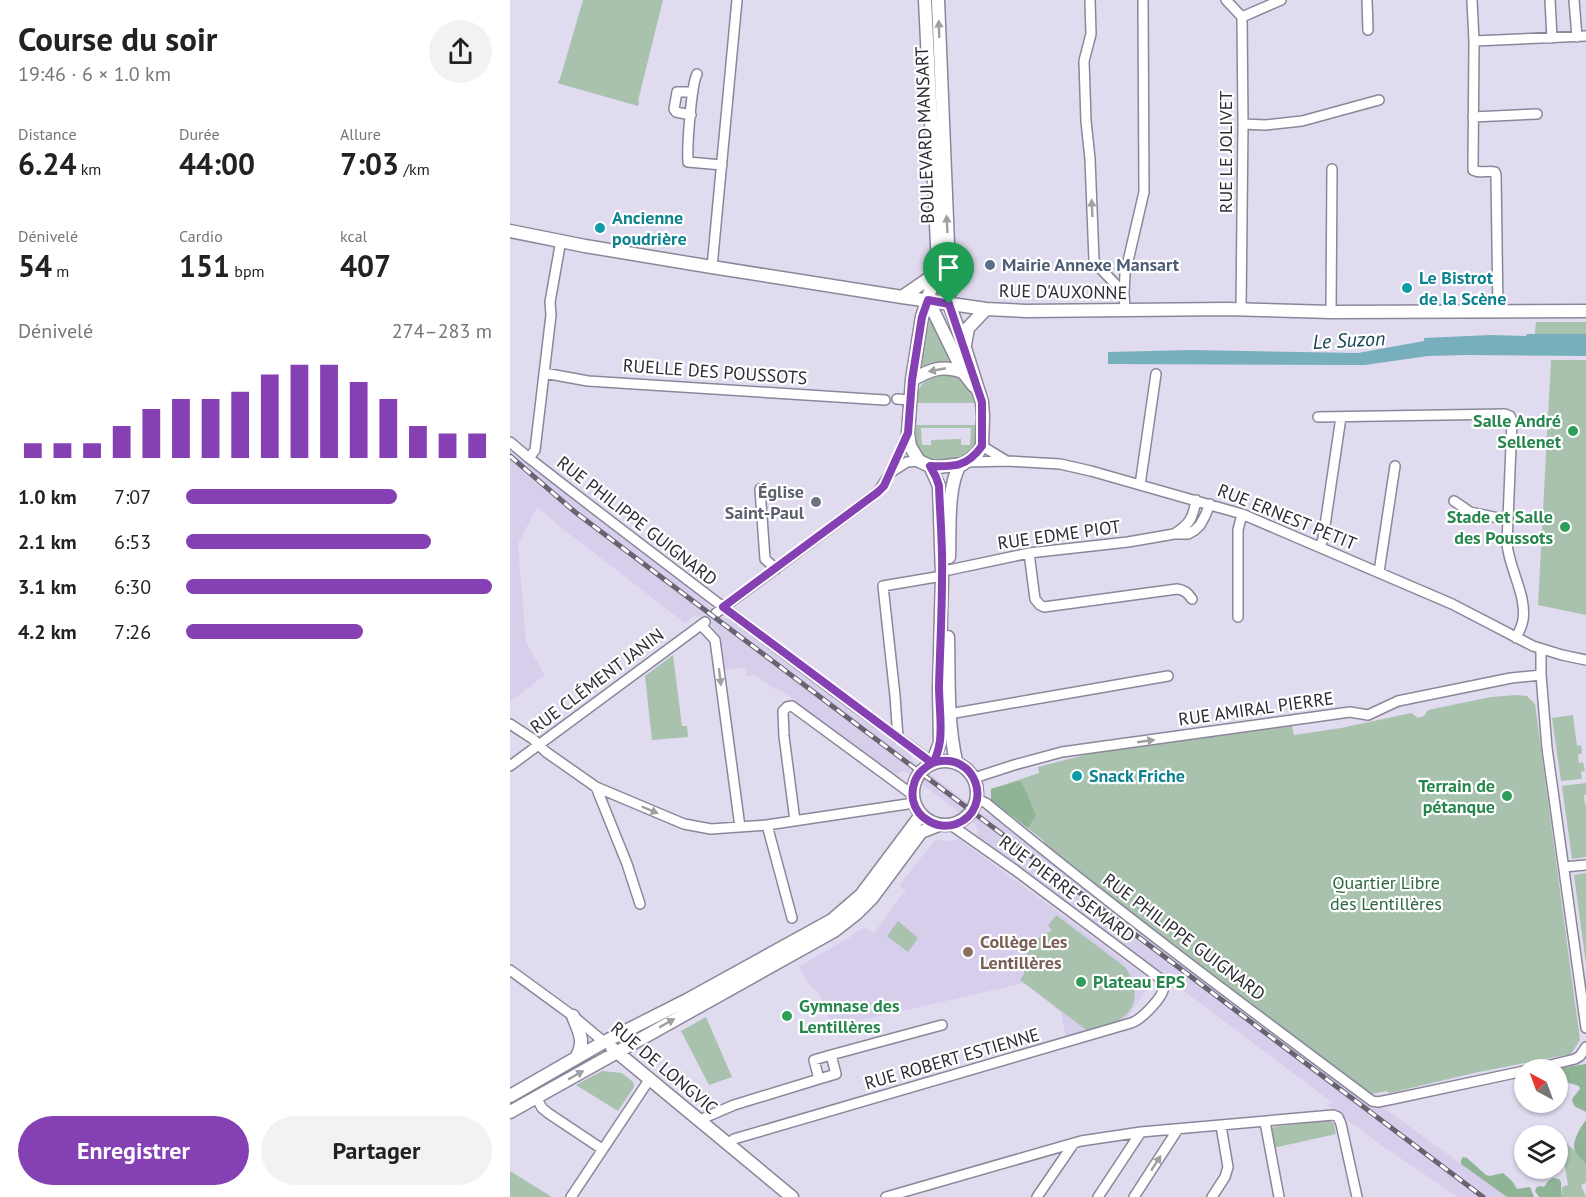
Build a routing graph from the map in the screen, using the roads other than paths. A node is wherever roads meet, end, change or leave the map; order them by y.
1 (737, 0) edge
2 (924, 0) edge
3 (938, 0) edge
4 (1090, 0) edge
5 (1143, 0) edge
6 (1226, 0) edge
7 (1281, 0) edge
8 (1367, 0) edge
9 (1472, 0) edge
10 (1550, 0) edge
11 (1574, 0) edge
12 (1242, 16) junction
13 (1368, 30) dead end
14 (1581, 37) edge
15 (1552, 38) junction
16 (1474, 41) junction
17 (697, 74) dead end
18 (693, 92) junction
19 (1379, 100) dead end
20 (1537, 114) dead end
21 (691, 115) junction
22 (1473, 117) junction
23 (1243, 124) junction
24 (722, 165) junction
25 (1332, 169) dead end
26 (510, 231) edge
27 (561, 240) junction
28 (712, 267) junction
29 (936, 270) junction
30 (1124, 292) junction
31 (902, 297) junction
32 (928, 300) junction
33 (949, 304) junction
34 (986, 309) junction
35 (1241, 309) junction
36 (1125, 311) junction
37 (1497, 311) junction
38 (1331, 312) junction
39 (1586, 312) edge
40 (965, 348) junction
41 (963, 372) junction
42 (544, 373) junction
43 (1156, 374) dead end
44 (912, 380) junction
45 (979, 394) junction
46 (885, 400) dead end
47 (1318, 417) dead end
48 (1341, 417) junction
49 (908, 433) junction
50 (510, 442) edge
51 (982, 446) junction
52 (529, 458) junction
53 (1007, 461) junction
54 (924, 464) junction
55 (963, 464) junction
56 (1395, 466) dead end
57 (891, 472) junction
58 (1140, 485) junction
59 (760, 489) dead end
60 (1196, 500) junction
61 (1454, 501) dead end
62 (1210, 504) junction
63 (1242, 514) junction
64 (1508, 520) junction
65 (1174, 534) junction
66 (1320, 547) junction
67 (1029, 553) junction
68 (776, 569) junction
69 (945, 573) junction
70 (1379, 573) junction
71 (1192, 599) dead end
72 (720, 610) junction
73 (1239, 617) dead end
74 (1516, 638) junction
75 (1541, 650) junction
76 (1586, 660) edge
77 (1541, 675) junction
78 (1168, 676) dead end
79 (949, 714) junction
80 (510, 724) edge
81 (898, 738) junction
82 (539, 745) junction
83 (956, 761) junction
84 (932, 763) junction
85 (510, 766) edge
86 (974, 778) junction
87 (596, 787) junction
88 (913, 799) junction
89 (977, 799) junction
90 (921, 815) junction
91 (795, 821) junction
92 (767, 825) junction
93 (945, 825) junction
94 (740, 827) junction
95 (1586, 865) edge
96 (1564, 867) junction
97 (640, 904) dead end
98 (792, 918) dead end
99 (510, 970) edge
100 (1162, 980) joint
101 (573, 1016) junction
102 (942, 1024) dead end
103 (1586, 1028) edge
104 (604, 1042) junction
105 (1586, 1048) edge
106 (616, 1052) junction
107 (831, 1055) junction
108 (576, 1058) junction
109 (1568, 1061) edge
110 (1514, 1073) edge
111 (819, 1078) junction
112 (649, 1080) junction
113 (512, 1093) edge
114 (536, 1097) junction
115 (510, 1112) edge
116 (701, 1122) junction
117 (1265, 1122) junction
118 (1221, 1126) junction
119 (1178, 1129) junction
120 (1141, 1132) junction
121 (1074, 1143) junction
122 (728, 1144) junction
123 (602, 1149) junction
124 (571, 1197) edge
125 (792, 1197) edge
126 (886, 1197) edge
127 (1037, 1197) edge
128 (1098, 1197) edge
129 (1134, 1197) edge
130 (1212, 1197) edge
131 (1279, 1197) edge
132 (1357, 1197) edge

1 - 24 street
2 - 29 main road, BOULEVARD MANSART
33 -> 3 main road, BOULEVARD MANSART
30 -> 4 street
5 - 30 street
6 - 12 street
7 - 12 street
8 - 13 street
9 - 16 street
10 - 15 street
11 - 14 street
12 - 23 street, RUE LE JOLIVET
14 - 15 street
15 - 16 street
16 - 22 street
17 - 18 street
18 - 21 street
18 - 21 street
19 - 23 street
20 - 22 street
21 - 24 street
22 - 37 street
23 - 35 street, RUE LE JOLIVET
24 - 28 street
25 - 38 street
26 - 27 main road, RUE D'AUXONNE
27 - 28 main road, RUE D'AUXONNE
27 - 42 street, RUE PHILIPPE GUIGNARD
28 - 31 main road, RUE D'AUXONNE
29 - 31 main road
29 - 32 main road
29 - 33 main road
30 - 36 street
31 - 32 main road, RUE D'AUXONNE
32 - 33 main road, RUE D'AUXONNE
32 - 41 main road
32 - 44 main road
33 - 34 main road, RUE D'AUXONNE
33 - 40 main road
34 - 36 main road, RUE D'AUXONNE
34 - 40 main road
35 - 36 main road, RUE D'AUXONNE
35 - 38 main road, RUE D'AUXONNE
37 - 38 main road, RUE D'AUXONNE
37 - 39 main road, RUE D'AUXONNE
40 - 45 main road
41 -> 44 main road
41 - 45 main road
42 - 46 street, RUELLE DES POUSSOTS
42 - 52 street, RUE PHILIPPE GUIGNARD
43 - 58 street
44 - 49 main road
45 - 51 main road
47 - 48 street
48 - 64 street
48 - 66 street
49 - 54 main road
49 - 57 street
50 - 52 street
51 - 53 street, RUE ERNEST PETIT
51 - 55 main road
52 - 72 street, RUE PHILIPPE GUIGNARD
53 - 55 street, RUE ERNEST PETIT
53 - 58 street, RUE ERNEST PETIT
54 - 55 main road
54 - 57 street
54 - 69 main road
55 - 69 main road
56 - 70 street
57 - 68 street
58 - 60 street, RUE ERNEST PETIT
59 - 68 street
60 - 62 street, RUE ERNEST PETIT
60 - 65 street
61 - 64 street
62 - 63 street, RUE ERNEST PETIT
62 - 65 street, RUE EDME PIOT
63 - 66 street, RUE ERNEST PETIT
63 - 73 street
64 - 74 street
65 - 67 street, RUE EDME PIOT
66 - 70 street, RUE ERNEST PETIT
67 - 69 street, RUE EDME PIOT
67 - 71 street
68 - 72 street
69 - 79 main road
69 - 81 street, RUE EDME PIOT
69 - 84 main road
70 - 74 street, RUE ERNEST PETIT
72 - 81 street, RUE PHILIPPE GUIGNARD
74 - 75 street, RUE ERNEST PETIT
75 - 76 street, RUE ERNEST PETIT
75 - 77 street
86 -> 77 street, RUE AMIRAL PIERRE
77 - 96 street
78 - 79 street
79 - 83 main road
80 - 82 street
81 - 84 street, RUE PHILIPPE GUIGNARD
82 - 85 street, RUE CLÉMENT JANIN
82 - 87 street
82 -> 94 street, RUE CLÉMENT JANIN
83 - 84 main road
83 - 86 main road
84 - 88 main road
86 - 89 main road
87 -> 94 street
87 - 97 street
88 - 90 main road
88 - 91 street
88 - 91 street
89 - 93 main road
89 - 110 street, RUE PHILIPPE GUIGNARD
90 - 93 main road
90 - 104 main road
91 - 92 street
92 - 94 street
92 - 98 street
93 - 100 street, RUE PIERRE SEMARD
106 -> 93 main road
95 - 96 street
96 - 103 street
99 - 101 street, RUE DE LONGVIC
100 - 122 street, RUE ROBERT ESTIENNE
101 - 104 street, RUE DE LONGVIC
101 - 108 main road
102 - 107 street
104 - 106 main road, RUE DE LONGVIC
104 - 108 main road
105 - 109 street
106 - 112 main road, RUE DE LONGVIC
114 -> 106 main road
107 - 111 street
107 - 111 street
108 - 113 main road
111 - 116 street
112 - 116 main road, RUE DE LONGVIC
112 - 123 street
114 - 115 main road
114 - 123 street
116 - 122 main road, RUE DE LONGVIC
117 - 118 street
117 - 131 street
117 - 132 street
118 - 119 street
118 - 130 street
119 - 120 street
129 -> 119 street
120 - 121 street
120 - 128 street
121 - 126 street
121 - 127 street
122 - 125 main road, RUE DE LONGVIC
123 - 124 street

